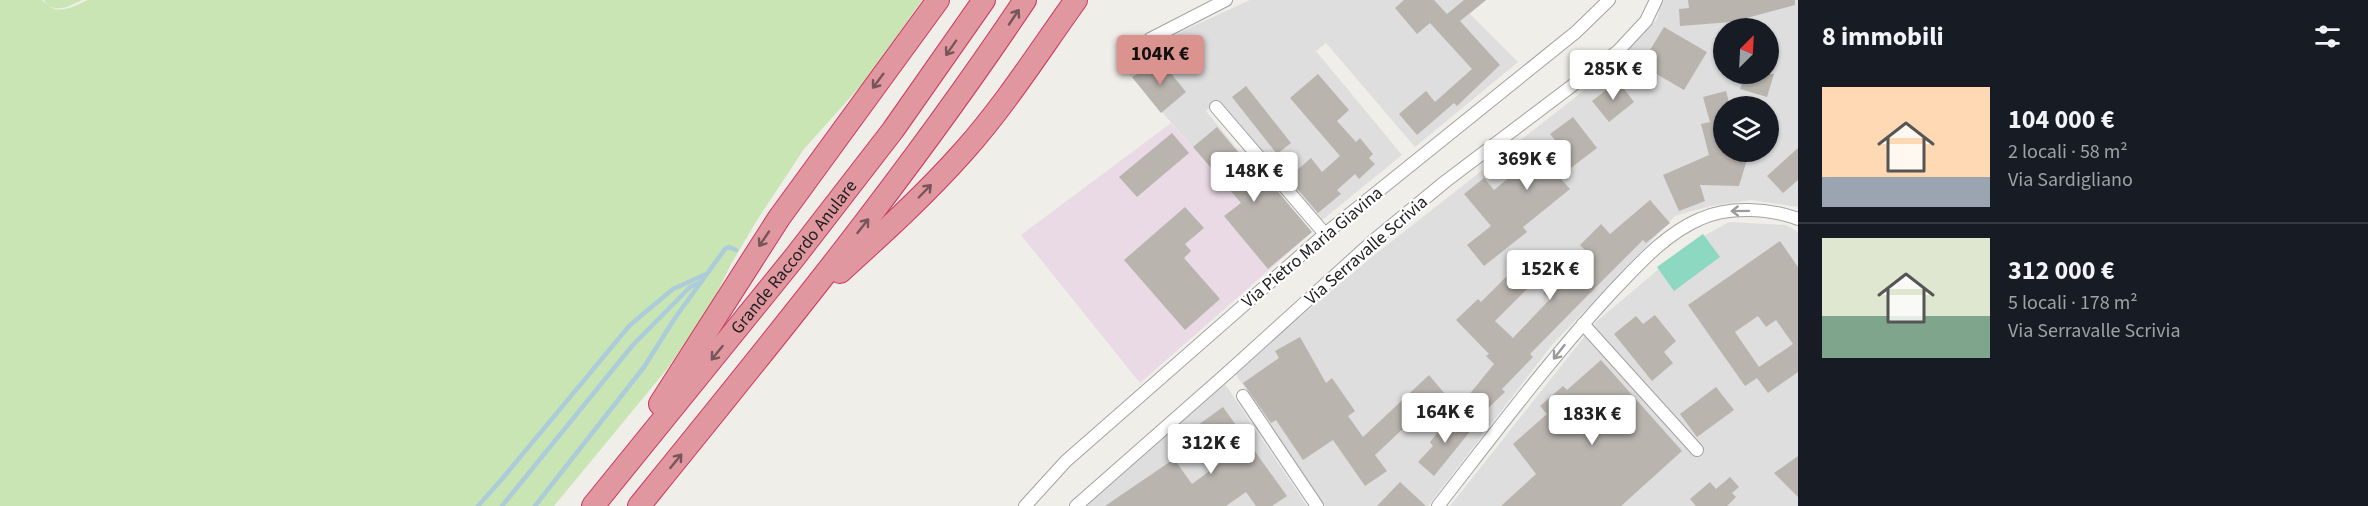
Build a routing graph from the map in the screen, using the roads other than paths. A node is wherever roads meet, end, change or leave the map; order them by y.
1 (938, 0) edge
2 (984, 0) edge
3 (1025, 0) edge
4 (1076, 0) edge
5 (1226, 0) edge
6 (1609, 0) edge
7 (1656, 0) edge
8 (1150, 39) dead end
9 (1216, 107) dead end
10 (1798, 219) edge
11 (1325, 234) junction
12 (791, 318) junction
13 (1583, 324) junction
14 (1243, 396) dead end
15 (638, 450) junction
16 (1697, 450) dead end
17 (593, 506) edge
18 (639, 506) edge
19 (1025, 506) edge
20 (1076, 506) edge
21 (1317, 506) edge
22 (1438, 506) edge

1 -> 15 highway
2 -> 15 highway, Grande Raccordo Anulare
12 -> 3 highway, Grande Raccordo Anulare
12 -> 4 highway
5 - 8 street
6 - 11 street, Via Pietro Maria Giavina
7 - 20 street, Via Serravalle Scrivia
9 - 11 street
10 -> 13 street
11 - 19 street, Via Pietro Maria Giavina
18 -> 12 highway, Grande Raccordo Anulare
13 - 16 street
13 -> 22 street
14 - 21 street
15 - 17 highway, Grande Raccordo Anulare

